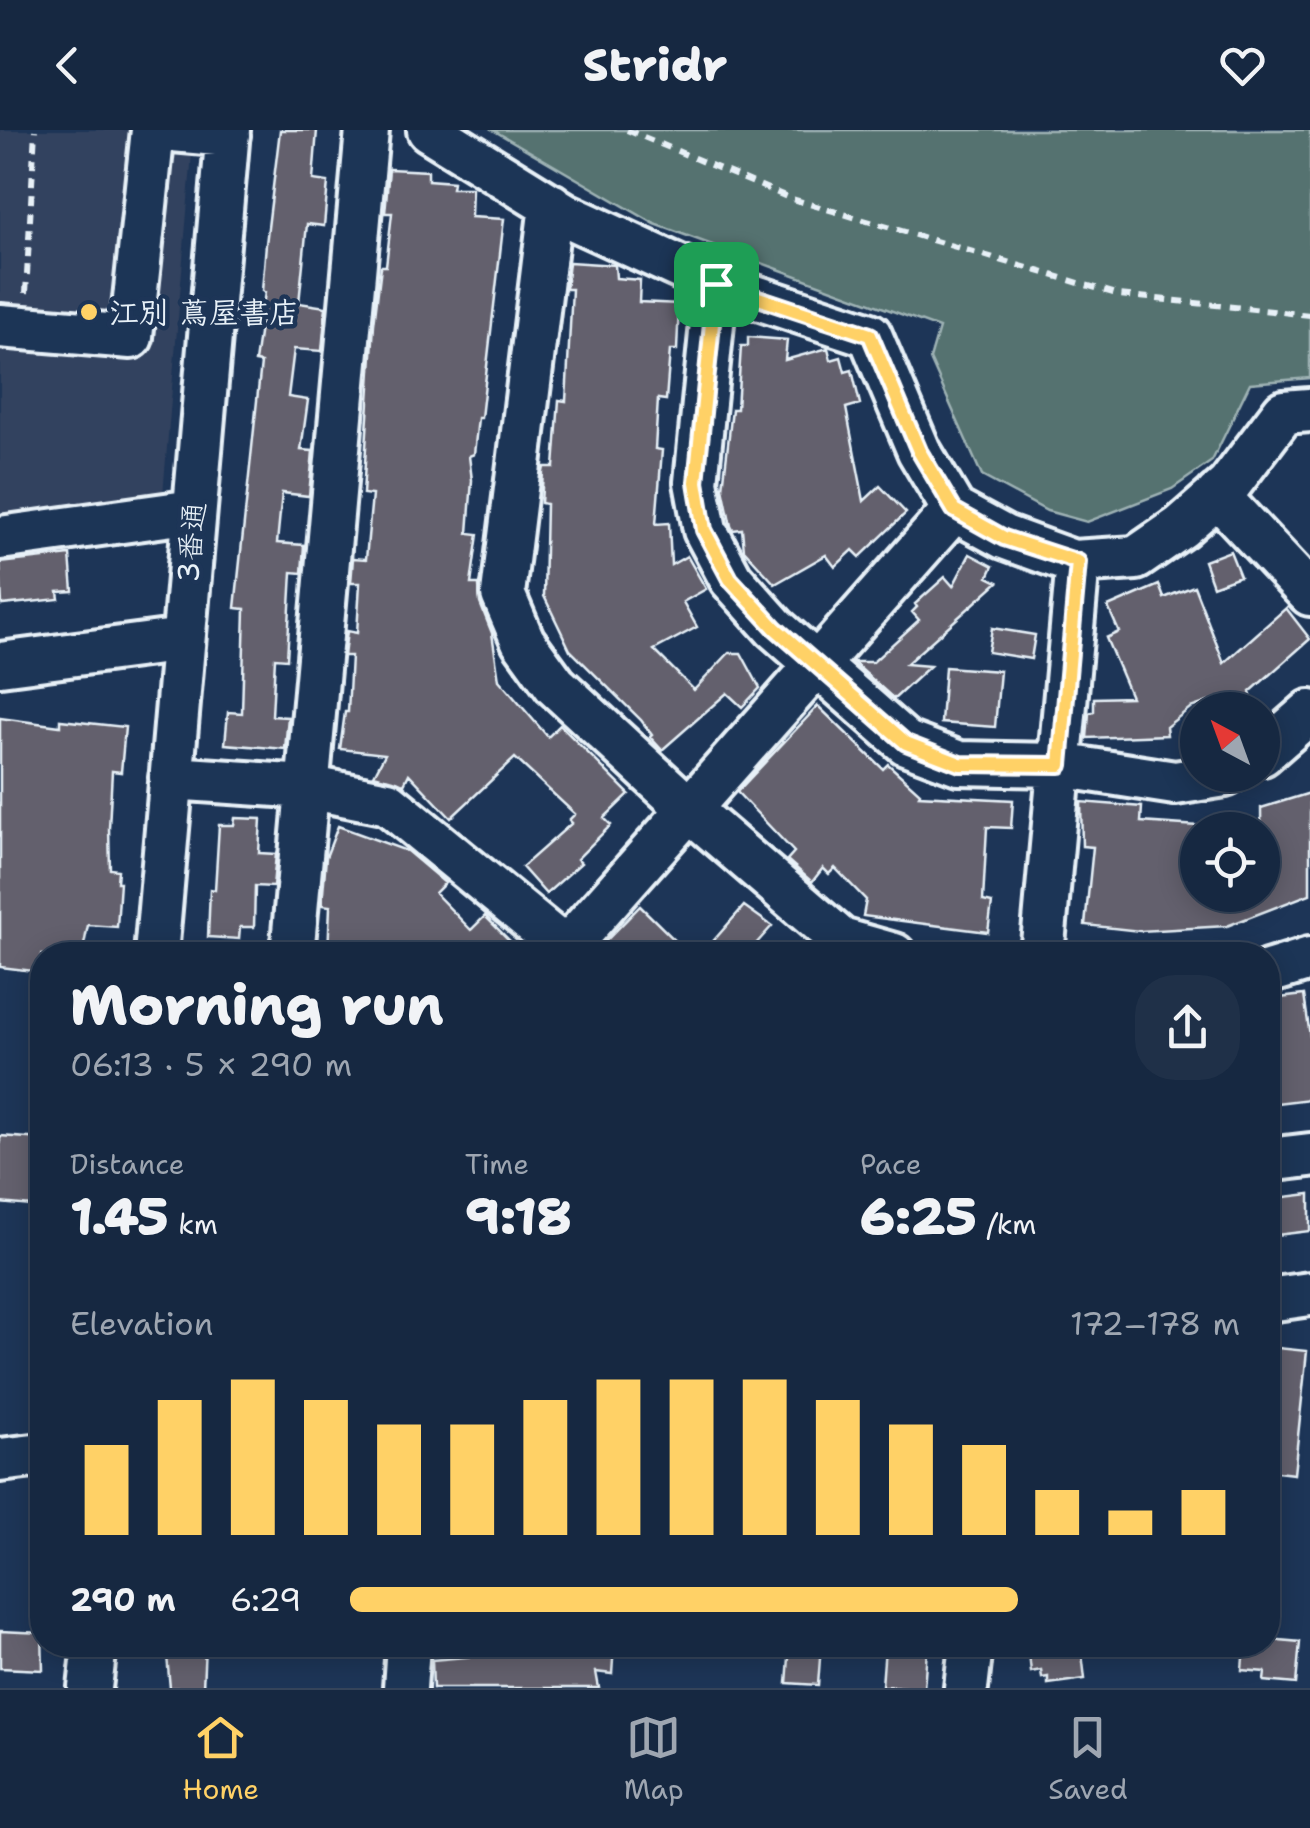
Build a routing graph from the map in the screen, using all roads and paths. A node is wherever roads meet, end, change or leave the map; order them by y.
1 (35, 130) edge
2 (153, 130) edge
3 (173, 130) edge
4 (368, 130) edge
5 (429, 130) edge
6 (627, 130) edge
7 (228, 132) edge
8 (550, 205) junction
9 (716, 284) junction
10 (1310, 315) edge
11 (12, 328) edge
12 (1310, 410) edge
13 (1218, 495) junction
14 (954, 510) junction
15 (194, 511) junction
16 (0, 538) edge
17 (1078, 562) junction
18 (1310, 594) edge
19 (183, 640) junction
20 (0, 664) edge
21 (816, 666) junction
22 (1310, 712) edge
23 (1280, 738) edge
24 (1060, 765) junction
25 (171, 778) junction
26 (1180, 782) edge
27 (308, 788) junction
28 (689, 809) junction
29 (157, 942) edge
30 (293, 942) edge
31 (553, 942) edge
32 (575, 942) edge
33 (848, 942) edge
34 (1043, 942) edge
35 (1310, 959) edge
36 (1280, 968) edge
37 (1310, 1155) edge
38 (1280, 1159) edge
39 (1310, 1294) edge
40 (1280, 1298) edge
41 (30, 1456) edge
42 (0, 1460) edge
43 (93, 1657) edge
44 (407, 1657) edge
45 (970, 1657) edge
46 (90, 1688) edge
47 (406, 1688) edge
48 (966, 1688) edge

1 - 11 path
2 - 11 street
3 - 7 street
4 - 27 street
5 - 8 street
6 - 10 path
7 - 15 street, 3番通
8 - 9 street
8 - 28 street
9 - 14 street
9 - 21 street
12 - 13 street
13 - 17 street
13 - 18 street
14 - 17 street
14 - 21 street
15 - 16 street
15 - 19 street, 3番通
17 - 24 street
19 - 20 street
19 - 25 street, 3番通
21 - 24 street
21 - 28 street
22 - 23 street
24 - 26 street
24 - 34 street
25 - 27 street
25 - 29 street, 3番通
27 - 30 street
27 - 31 street
28 - 32 street
28 - 33 street
35 - 36 street
37 - 38 street
39 - 40 street
41 - 42 street
43 - 46 street
44 - 47 street
45 - 48 street

